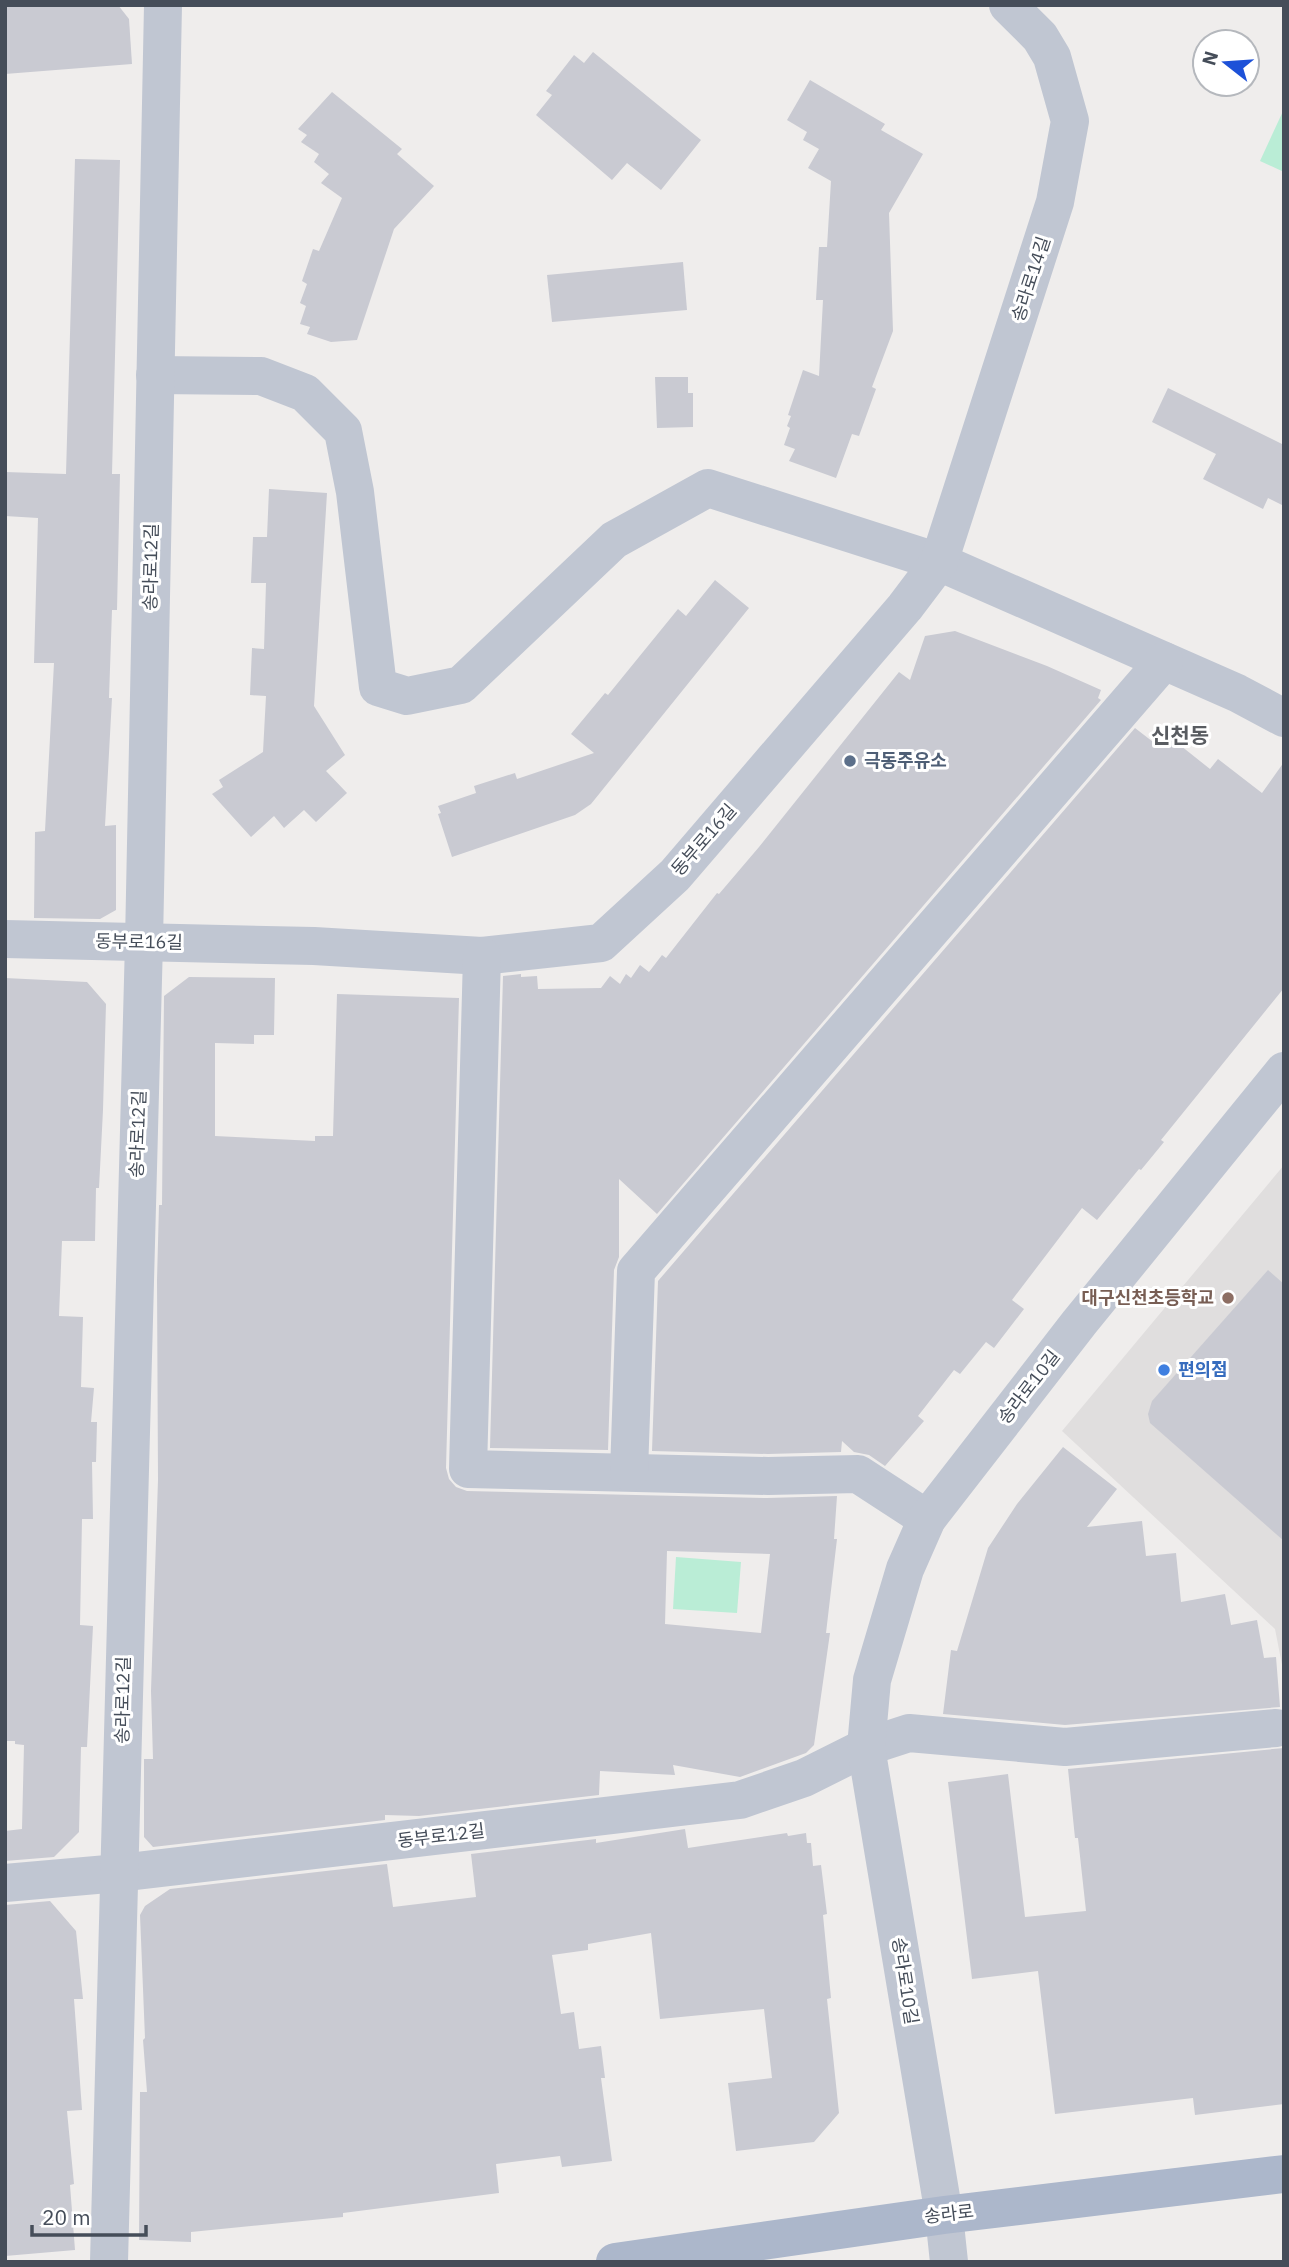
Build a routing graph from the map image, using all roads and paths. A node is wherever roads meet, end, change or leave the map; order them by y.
1 (163, 5) edge
2 (1007, 5) edge
3 (155, 375) junction
4 (939, 562) junction
5 (1164, 661) junction
6 (1284, 718) edge
7 (5, 939) edge
8 (144, 942) junction
9 (482, 956) junction
10 (1284, 1070) edge
11 (629, 1472) junction
12 (928, 1519) junction
13 (1276, 1728) dead end
14 (866, 1748) junction
15 (119, 1872) junction
16 (5, 1883) edge
17 (1284, 2175) edge
18 (944, 2215) junction
19 (109, 2262) edge
20 (615, 2262) edge
21 (948, 2262) edge

1 - 3 street, 송라로12길
2 - 4 street, 송라로14길
3 - 4 street
3 - 8 street, 송라로12길
4 - 5 street
4 - 9 street, 동부로16길
5 - 6 street
5 - 11 street
7 - 8 street, 동부로16길
8 - 9 street, 동부로16길
8 - 15 street, 송라로12길
9 - 11 street
10 - 12 street, 송라로10길
11 - 12 street
12 - 14 street, 송라로10길
13 - 14 street
14 - 15 street, 동부로12길
14 - 18 street, 송라로10길
15 - 16 street, 동부로12길
15 - 19 street, 송라로12길
17 - 18 main road, 송라로
18 - 20 main road, 송라로
18 - 21 street, 송라로10길

